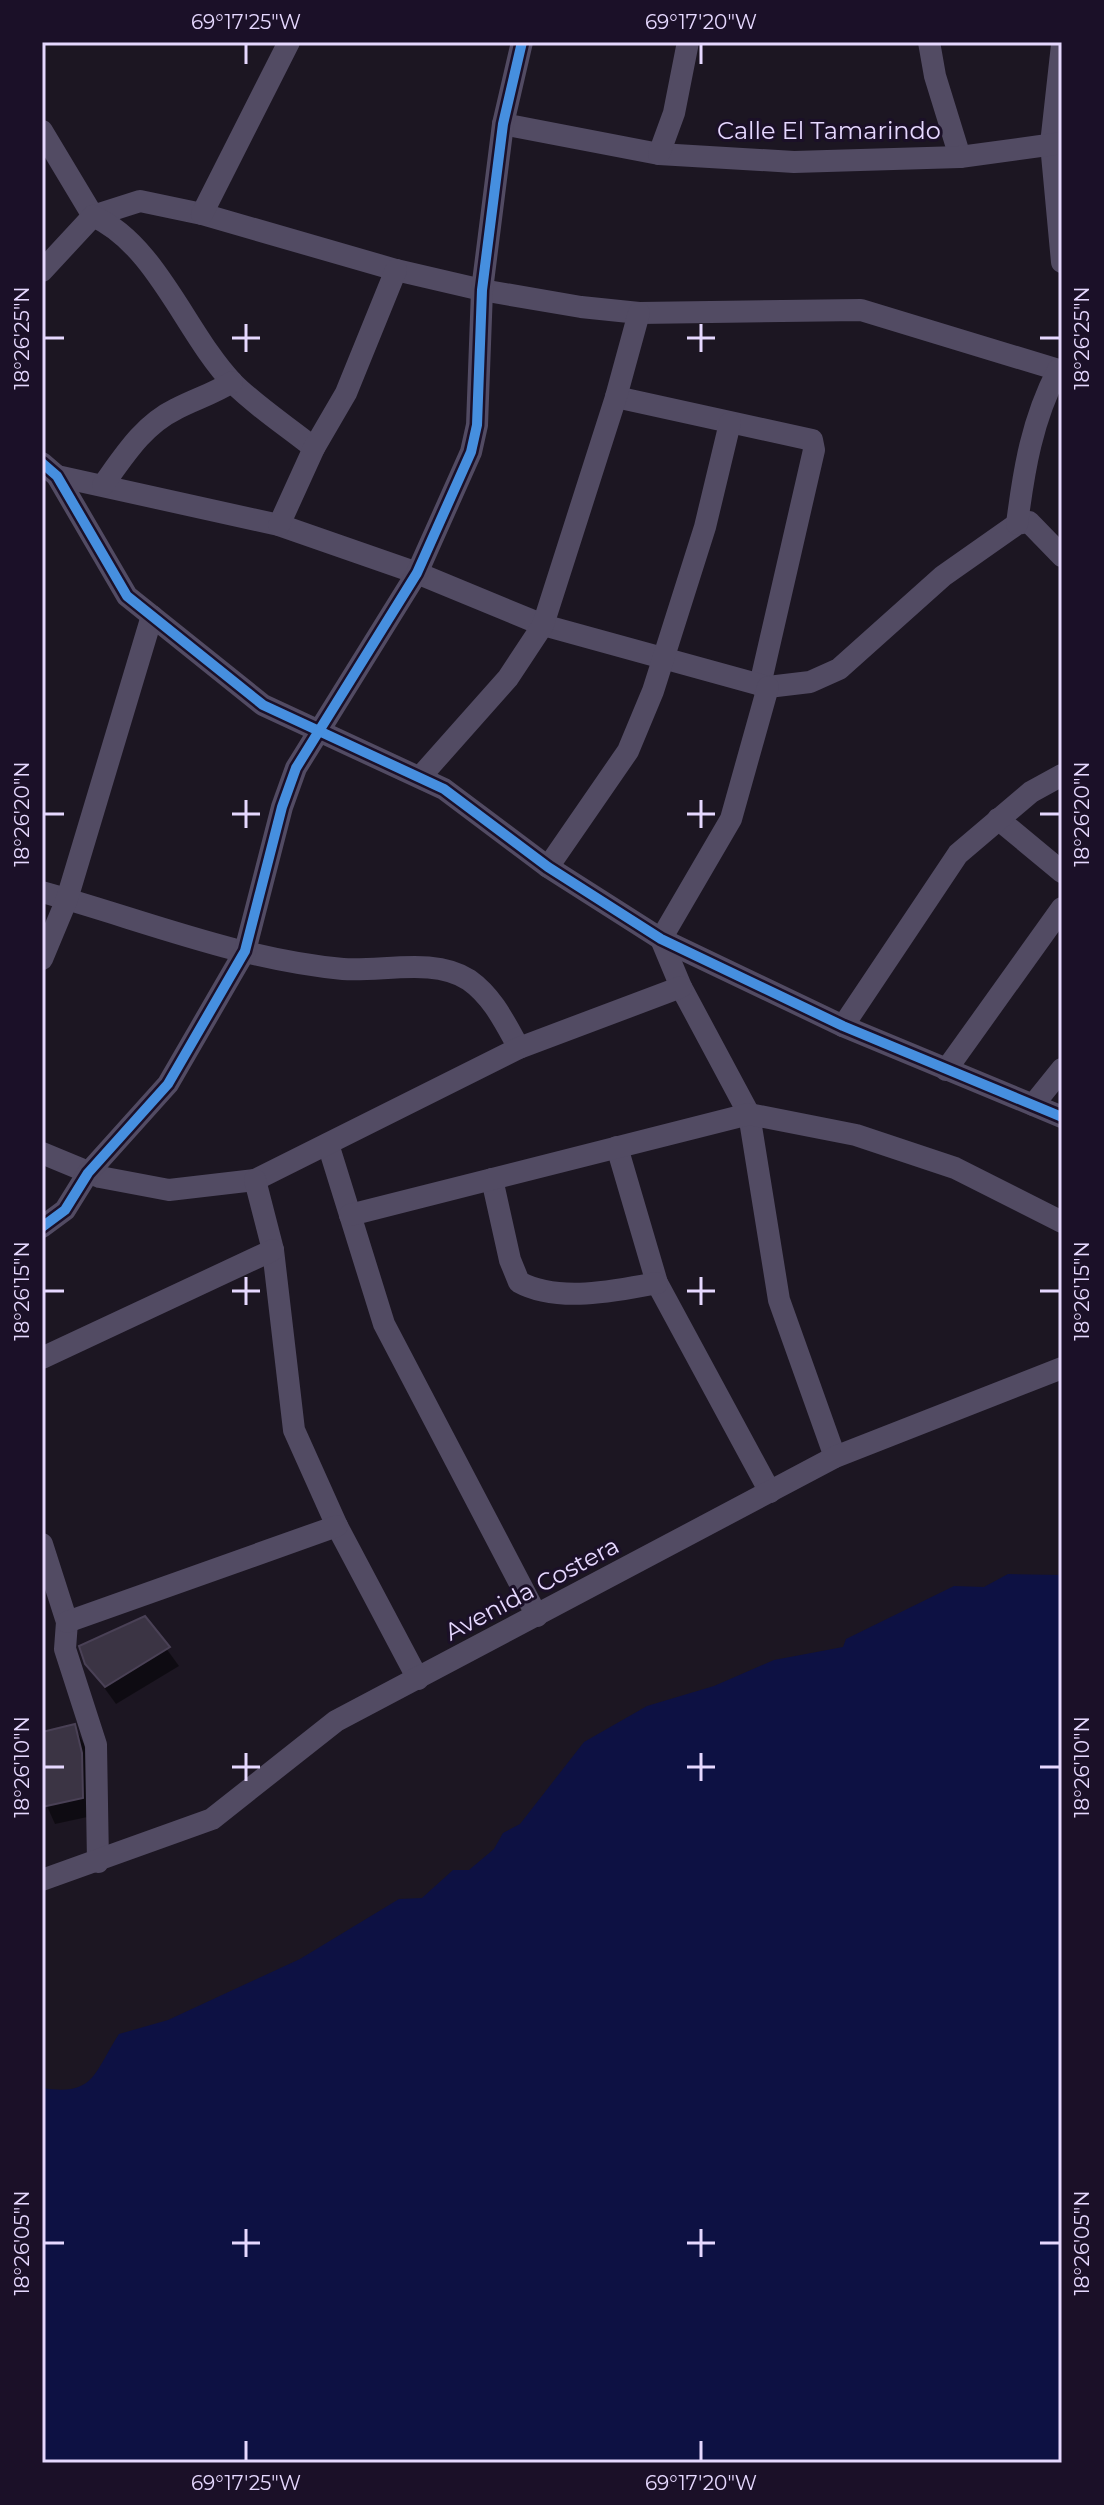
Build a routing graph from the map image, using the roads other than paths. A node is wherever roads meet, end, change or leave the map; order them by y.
1 (289, 42) edge
2 (522, 42) edge
3 (688, 42) edge
4 (929, 42) edge
5 (1062, 45) edge
6 (503, 124) junction
7 (42, 131) edge
8 (1056, 144) edge
9 (659, 154) junction
10 (960, 157) junction
11 (202, 214) junction
12 (93, 216) junction
13 (1062, 262) edge
14 (396, 270) junction
15 (42, 271) edge
16 (482, 290) junction
17 (639, 313) junction
18 (1060, 371) edge
19 (232, 382) junction
20 (616, 397) junction
21 (730, 423) junction
22 (314, 448) junction
23 (49, 470) edge
24 (103, 485) junction
25 (1017, 524) junction
26 (279, 525) junction
27 (1062, 556) edge
28 (417, 573) junction
29 (152, 616) junction
30 (543, 625) junction
31 (664, 658) junction
32 (764, 686) junction
33 (321, 732) junction
34 (1062, 775) edge
35 (421, 776) junction
36 (998, 819) junction
37 (548, 867) junction
38 (1062, 872) edge
39 (42, 892) edge
40 (67, 899) junction
41 (1062, 908) edge
42 (661, 939) junction
43 (245, 951) junction
44 (42, 959) edge
45 (681, 987) junction
46 (843, 1026) junction
47 (519, 1048) junction
48 (1062, 1069) edge
49 (946, 1070) junction
50 (1033, 1105) junction
51 (749, 1114) junction
52 (1062, 1117) edge
53 (328, 1144) junction
54 (617, 1147) junction
55 (42, 1153) edge
56 (88, 1173) junction
57 (492, 1179) junction
58 (255, 1180) junction
59 (350, 1215) junction
60 (1062, 1222) edge
61 (42, 1227) edge
62 (273, 1250) junction
63 (657, 1283) junction
64 (42, 1358) edge
65 (1059, 1366) edge
66 (835, 1457) junction
67 (770, 1492) junction
68 (337, 1526) junction
69 (42, 1544) edge
70 (537, 1616) junction
71 (67, 1622) junction
72 (418, 1679) junction
73 (98, 1862) junction
74 (42, 1880) edge

1 - 11 street
2 - 6 street
3 - 9 street
4 - 10 street
5 - 8 street
6 - 9 street, Calle El Tamarindo
6 - 16 street
7 - 12 street
8 - 10 street, Calle El Tamarindo
8 - 13 street
9 - 10 street, Calle El Tamarindo
11 - 12 street
11 - 14 street
12 - 15 street
12 - 19 street
14 - 16 street
14 - 22 street
16 - 17 street
16 - 28 street
17 - 18 street
17 - 20 street
18 - 25 street
19 - 22 street
19 - 24 street
20 - 21 street
20 - 30 street
21 - 31 street
21 - 32 street
22 - 26 street
23 - 24 street
23 - 29 street
24 - 26 street
25 - 27 street
25 - 32 street
26 - 28 street
28 - 30 street
28 - 33 street
29 - 33 street
29 - 40 street
30 - 31 street
30 - 35 street
31 - 32 street
31 - 37 street
32 - 42 street
33 - 35 street
33 - 43 street
34 - 36 street
35 - 37 street
36 - 38 street
36 - 46 street
37 - 42 street
39 - 40 street
40 - 43 street
40 - 44 street
41 - 49 street
42 - 45 street
42 - 46 street
43 - 47 street
43 - 56 street
45 - 47 street
45 - 51 street
46 - 49 street
47 - 53 street
48 - 50 street
49 - 50 street
50 - 52 street
51 - 54 street
51 - 60 street
51 - 66 street
53 - 58 street
53 - 59 street
54 - 57 street
54 - 63 street
55 - 56 street
56 - 58 street
56 - 61 street
57 - 59 street
57 - 63 street
58 - 62 street
59 - 70 street
62 - 64 street
62 - 68 street
63 - 67 street
65 - 66 street, Avenida Costera
66 - 67 street, Avenida Costera
67 - 70 street, Avenida Costera
68 - 71 street
68 - 72 street
69 - 71 street
70 - 72 street, Avenida Costera
71 - 73 street
72 - 73 street, Avenida Costera
73 - 74 street, Avenida Costera

